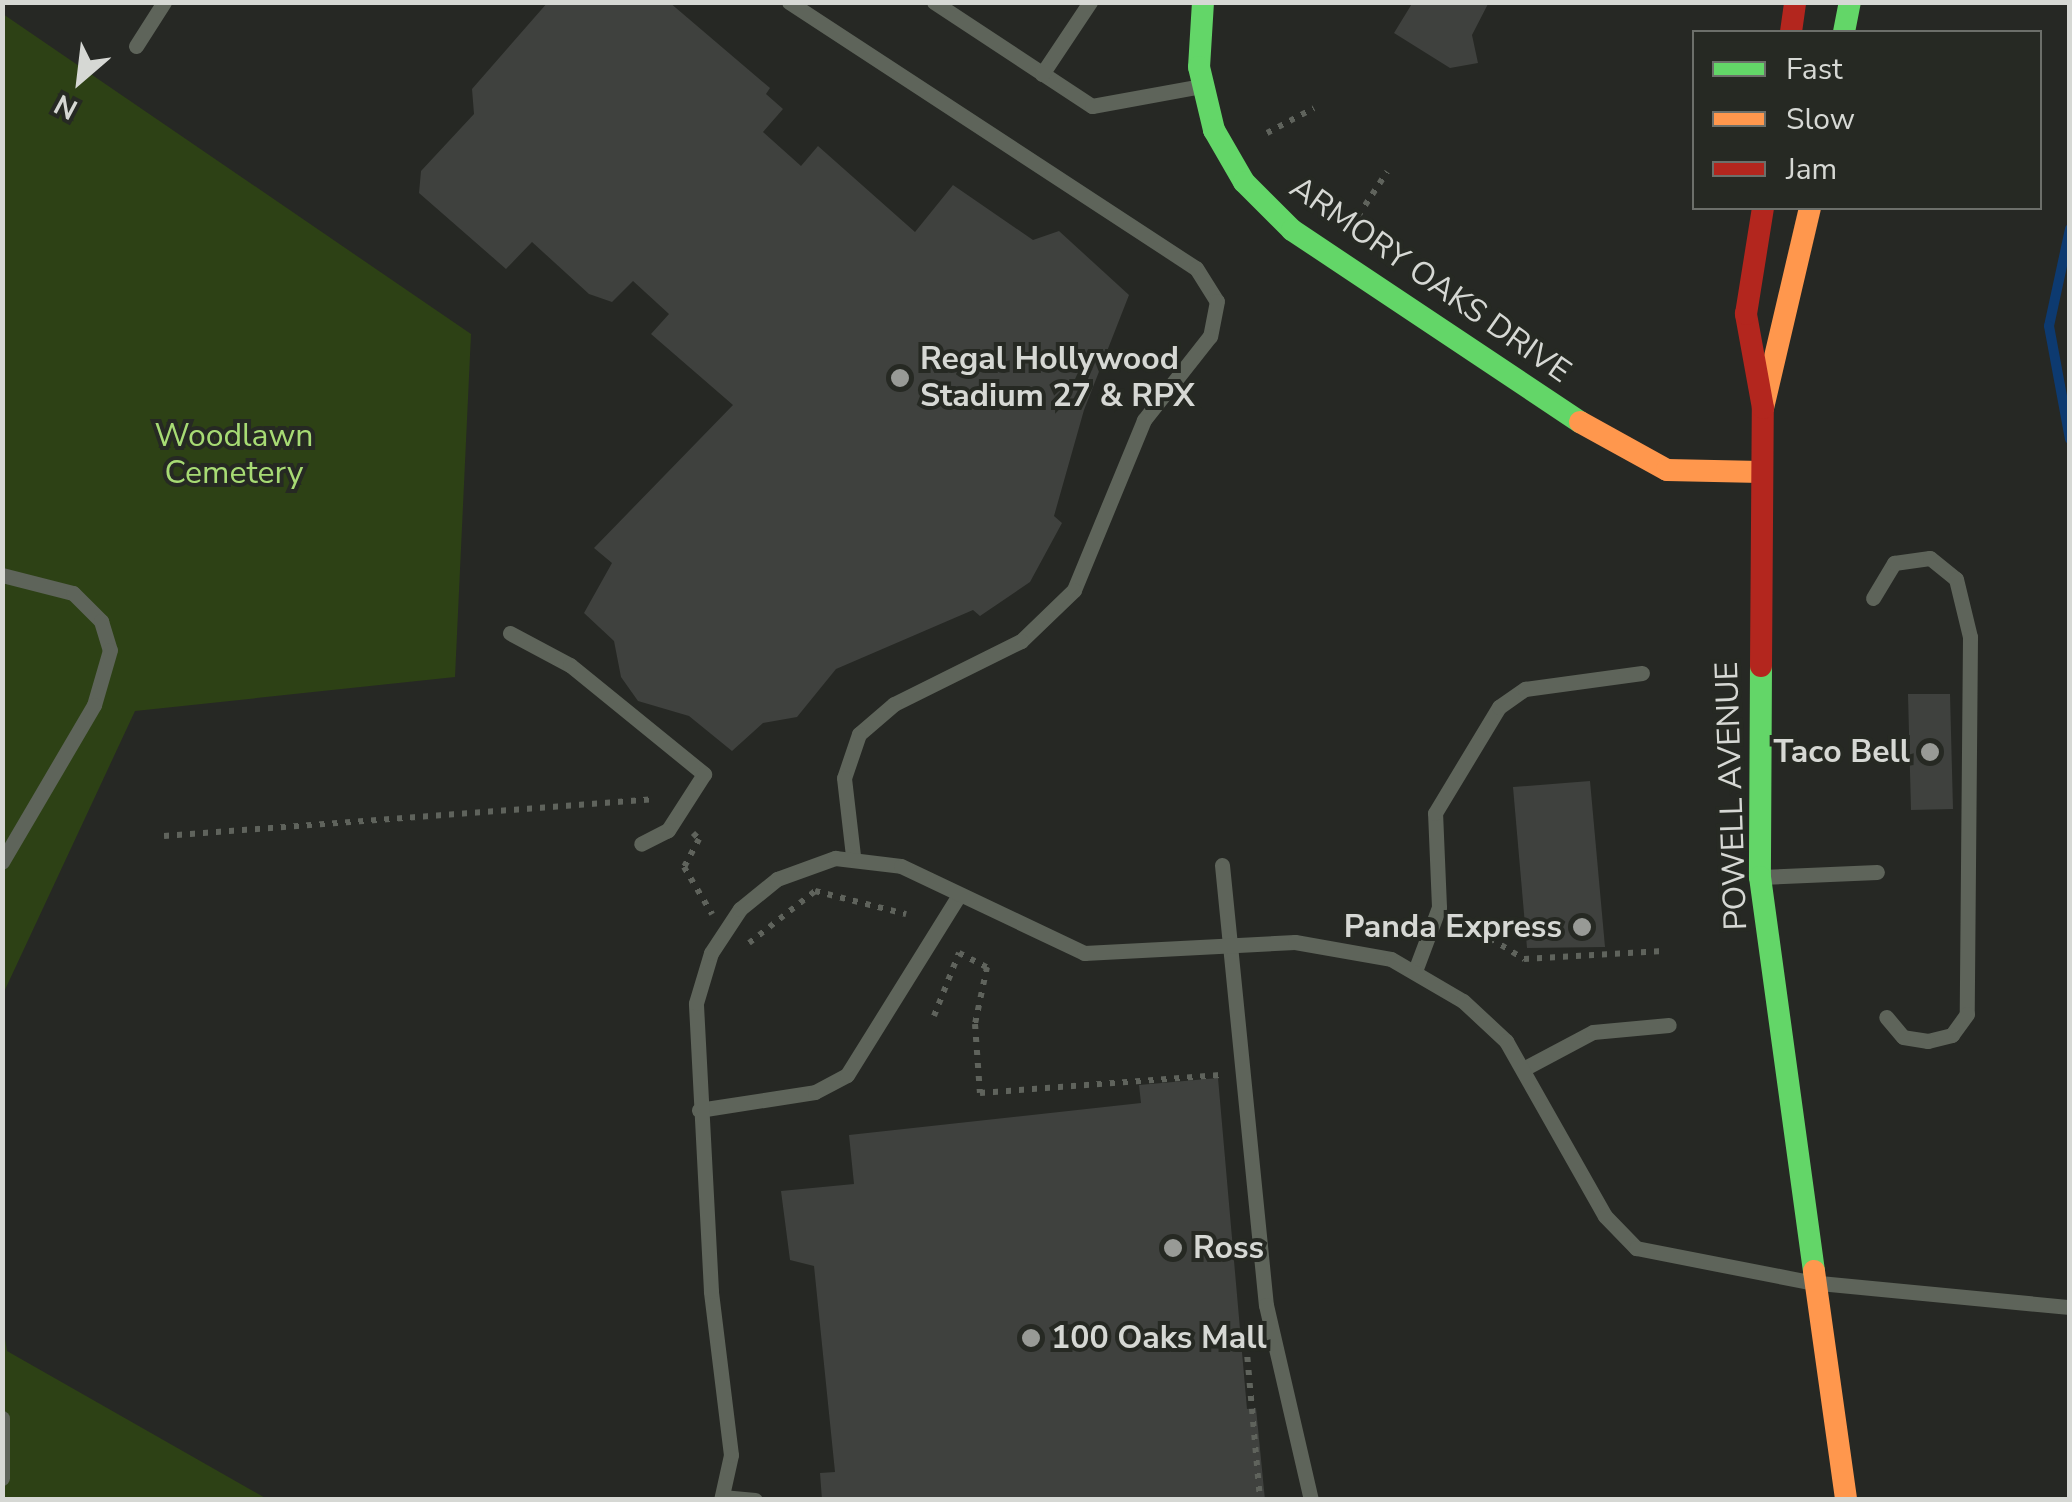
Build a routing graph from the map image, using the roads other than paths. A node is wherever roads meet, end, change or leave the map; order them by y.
1 (164, 2) edge
2 (789, 2) edge
3 (934, 2) edge
4 (1090, 2) edge
5 (1203, 2) edge
6 (1796, 2) edge
7 (1850, 2) edge
8 (1791, 30) edge
9 (1844, 30) edge
10 (136, 46) dead end
11 (1042, 74) junction
12 (1202, 86) junction
13 (1763, 210) edge
14 (1810, 210) edge
15 (1762, 408) junction
16 (1761, 472) junction
17 (2, 575) edge
18 (1873, 598) dead end
19 (510, 633) dead end
20 (1642, 674) dead end
21 (641, 844) dead end
22 (852, 856) junction
23 (2, 862) edge
24 (1222, 865) dead end
25 (1877, 872) dead end
26 (1760, 877) junction
27 (960, 895) junction
28 (1230, 944) junction
29 (1415, 971) junction
30 (1886, 1017) dead end
31 (1669, 1025) dead end
32 (1525, 1068) junction
33 (699, 1110) junction
34 (1809, 1282) junction
35 (2070, 1306) edge
36 (2, 1418) edge
37 (2, 1478) edge
38 (722, 1498) edge
39 (755, 1500) edge
40 (1310, 1500) edge
41 (1846, 1500) edge

1 - 10 lane
2 - 22 lane
3 - 11 lane
4 - 11 lane
5 - 12 main road, ARMORY OAKS DRIVE
6 - 8 main road
7 - 9 main road
11 - 12 lane
12 - 16 main road, ARMORY OAKS DRIVE
13 - 15 main road, POWELL AVENUE
14 - 15 main road
15 - 16 main road, POWELL AVENUE
16 - 26 main road, POWELL AVENUE
17 - 23 lane
18 - 30 lane
19 - 21 lane
20 - 29 lane
22 - 27 lane
22 - 33 lane
24 - 28 lane
25 - 26 lane
26 - 34 main road, POWELL AVENUE
27 - 28 lane
27 - 33 lane
28 - 29 lane
28 - 40 lane
29 - 32 lane
31 - 32 lane
32 - 34 lane
33 - 38 lane
34 - 35 lane
34 - 41 main road, POWELL AVENUE
36 - 37 lane
38 - 39 lane

